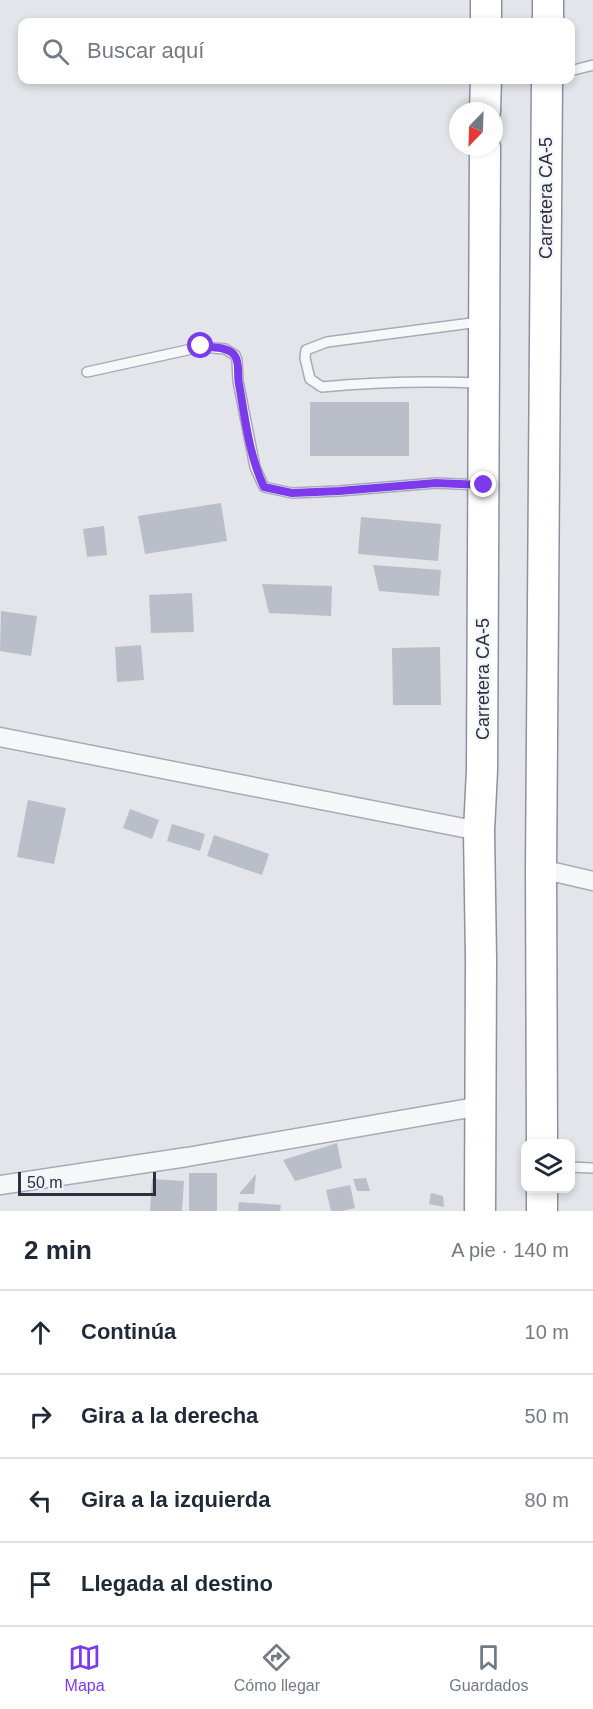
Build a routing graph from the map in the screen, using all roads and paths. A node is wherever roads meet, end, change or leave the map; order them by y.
1 (486, 0) edge
2 (548, 0) edge
3 (486, 18) edge
4 (548, 18) edge
5 (593, 65) edge
6 (575, 70) edge
7 (486, 84) edge
8 (547, 84) edge
9 (485, 102) edge
10 (485, 156) edge
11 (484, 321) junction
12 (87, 372) dead end
13 (484, 383) junction
14 (484, 485) junction
15 (0, 737) edge
16 (479, 831) junction
17 (541, 868) junction
18 (593, 881) edge
19 (481, 1106) junction
20 (542, 1139) edge
21 (575, 1167) edge
22 (593, 1168) edge
23 (0, 1185) edge
24 (542, 1193) edge
25 (480, 1211) edge
26 (542, 1211) edge

1 - 3 highway
2 - 4 highway
5 - 6 lane
7 - 9 highway
8 - 17 highway, Carretera CA-5
10 - 11 highway, Carretera CA-5
11 - 13 highway, Carretera CA-5
11 - 13 lane
12 - 14 lane
13 - 14 highway, Carretera CA-5
14 - 16 highway, Carretera CA-5
15 - 16 street
16 - 19 highway, Carretera CA-5
17 - 18 street
17 - 20 highway, Carretera CA-5
19 - 23 street
19 - 25 highway, Carretera CA-5
21 - 22 lane
24 - 26 highway

